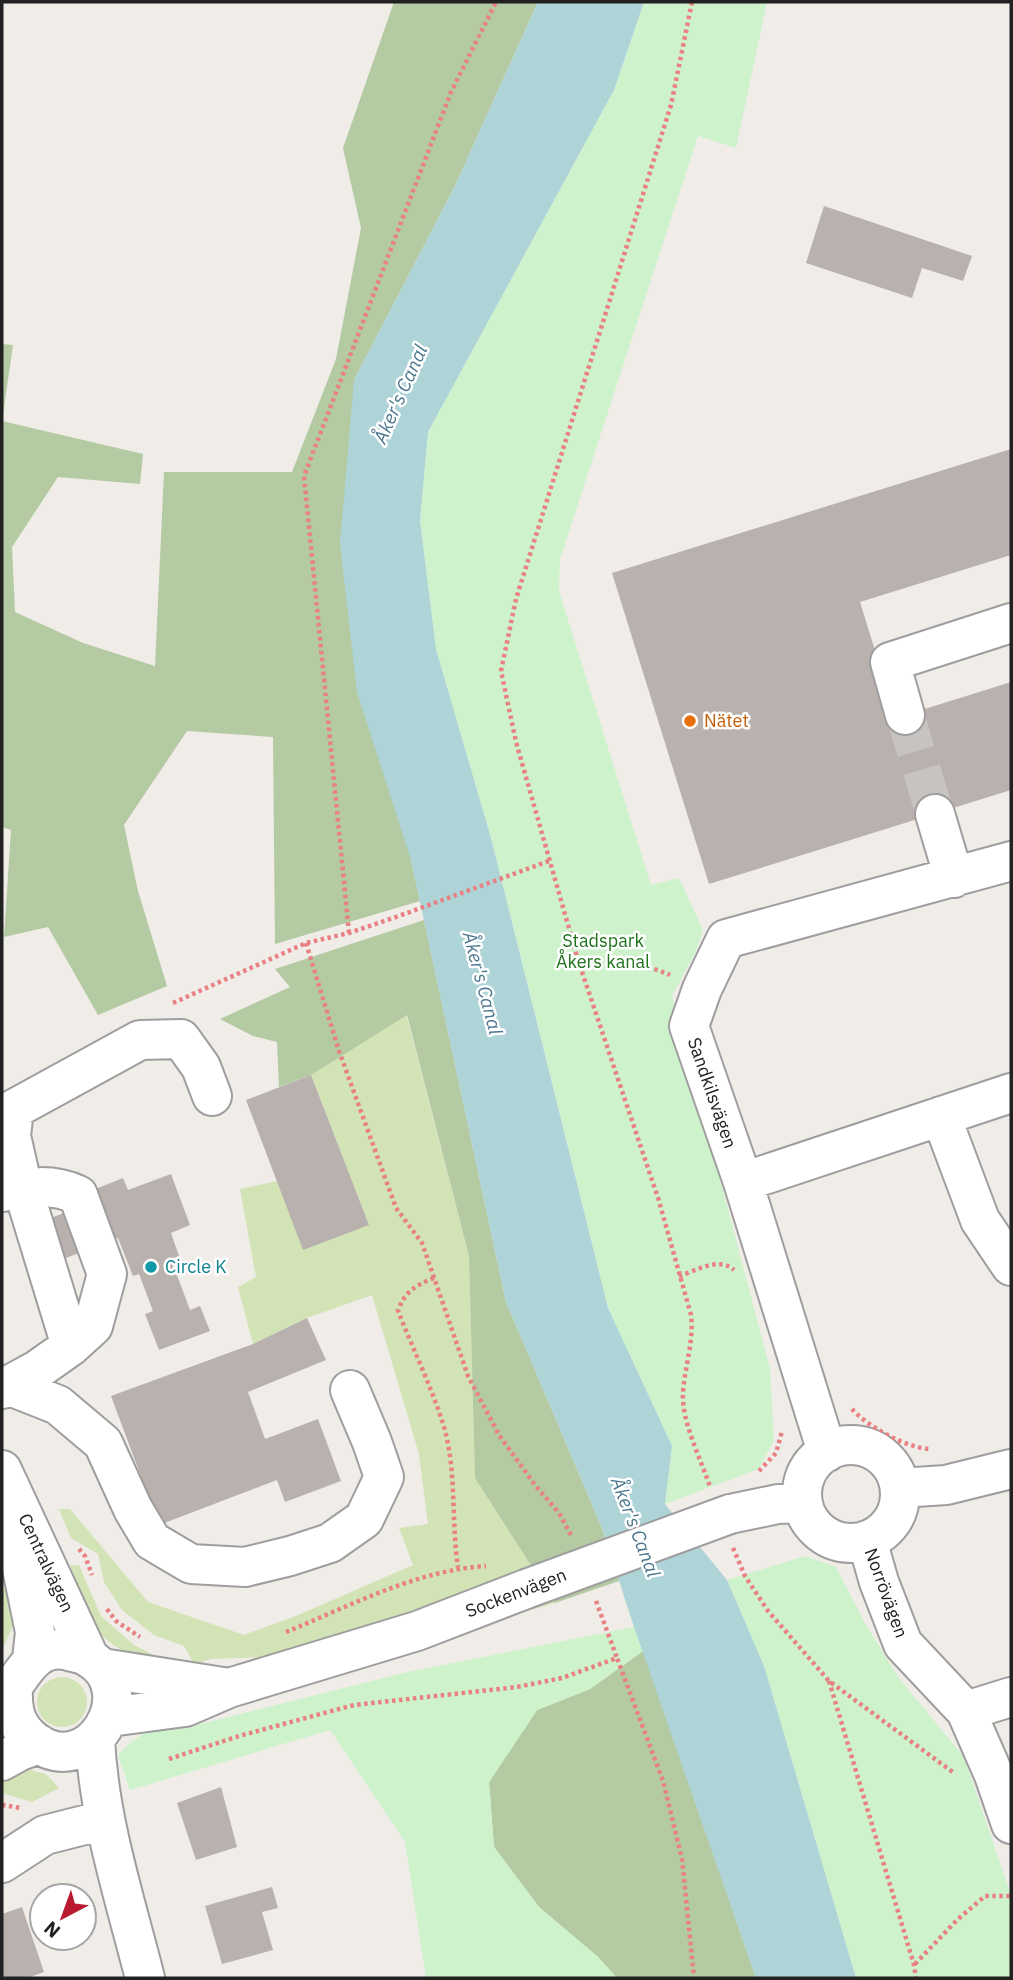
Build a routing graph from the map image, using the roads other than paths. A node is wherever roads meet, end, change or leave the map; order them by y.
1 (1011, 623) edge
2 (905, 715) tunnel mouth
3 (934, 814) tunnel mouth
4 (1011, 861) edge
5 (954, 878) junction
6 (1011, 1093) edge
7 (212, 1096) dead end
8 (942, 1116) junction
9 (743, 1182) junction
10 (13, 1190) edge
11 (1011, 1266) edge
12 (71, 1346) junction
13 (6, 1388) edge
14 (349, 1390) dead end
15 (827, 1452) junction
16 (2, 1469) edge
17 (1011, 1469) edge
18 (900, 1488) junction
19 (803, 1503) junction
20 (867, 1540) junction
21 (95, 1663) junction
22 (15, 1683) edge
23 (229, 1688) junction
24 (1011, 1696) edge
25 (967, 1711) junction
26 (78, 1738) junction
27 (2, 1761) edge
28 (104, 1820) junction
29 (1011, 1824) edge
30 (2, 1863) edge
31 (145, 1978) edge

1 - 2 street
3 - 5 street
4 - 5 street, Sandkilsvägen
5 - 9 street, Sandkilsvägen
6 - 8 street
7 - 10 street
8 - 9 street
8 - 11 street
9 - 15 street, Sandkilsvägen
10 - 12 street
10 - 12 street
12 - 13 street
13 - 14 street
15 - 18 street
15 - 19 street
16 - 21 street, Centralvägen
16 - 22 street, Centralvägen
17 - 18 street
18 - 20 street
19 - 20 street
19 - 23 street, Sockenvägen, bridge
20 - 25 street, Norrövägen
21 - 22 street, Sockenvägen
21 - 23 street, Sockenvägen
21 - 26 street
22 - 26 street
23 - 26 street, Sockenvägen
24 - 25 street
25 - 29 street, Norrövägen
26 - 27 street, Sockenvägen
26 - 28 street
28 - 30 street
28 - 31 street

